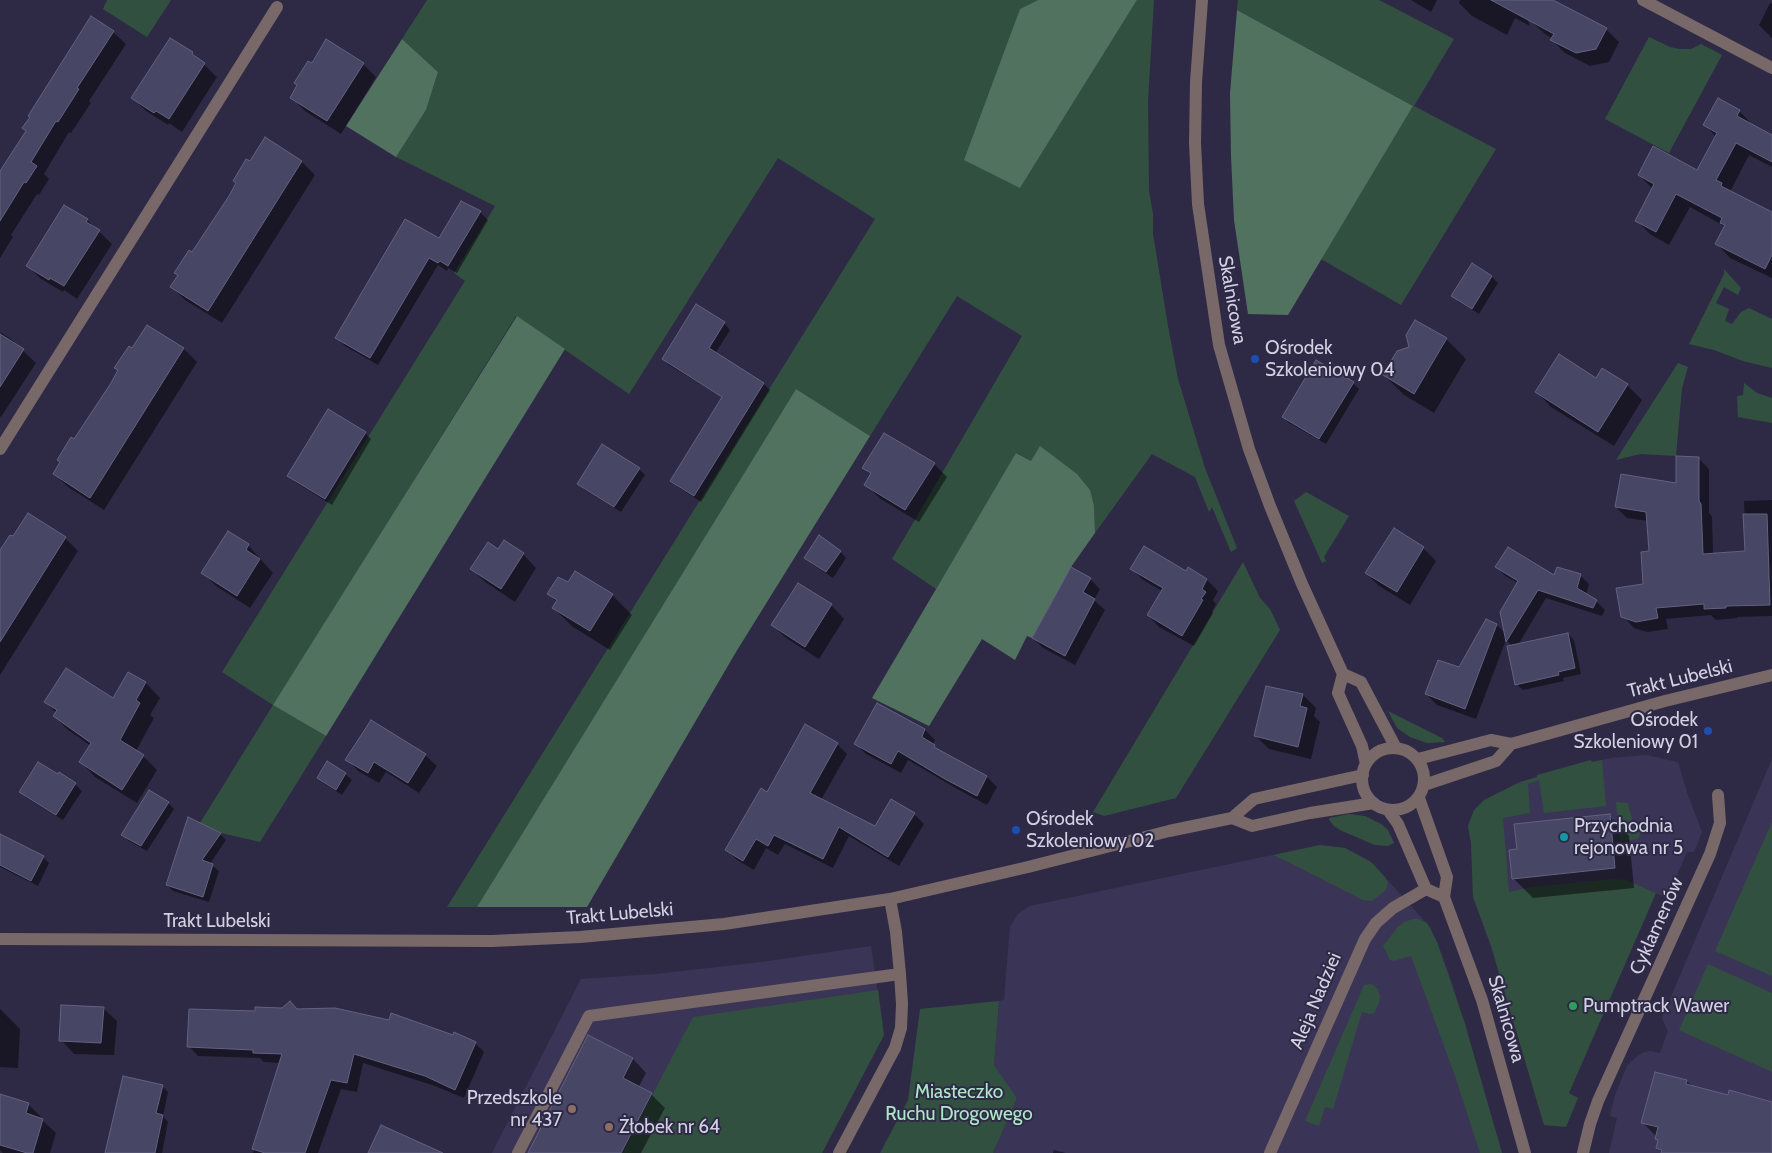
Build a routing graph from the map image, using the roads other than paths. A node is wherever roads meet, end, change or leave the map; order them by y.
1 (1202, 0) edge
2 (1643, 0) edge
3 (277, 7) dead end
4 (1772, 68) edge
5 (0, 449) edge
6 (1343, 674) junction
7 (1772, 675) edge
8 (1511, 744) junction
9 (1396, 748) junction
10 (1418, 759) junction
11 (1364, 769) junction
12 (1424, 785) junction
13 (1718, 794) dead end
14 (1418, 798) junction
15 (1374, 803) junction
16 (1388, 810) junction
17 (1232, 818) junction
18 (1426, 889) junction
19 (1444, 897) junction
20 (890, 899) junction
21 (0, 939) edge
22 (900, 974) junction
23 (518, 1153) edge
24 (840, 1153) edge
25 (1270, 1153) edge
26 (1525, 1153) edge
27 (1583, 1153) edge

1 - 6 street, Skalnicowa
2 - 4 street
3 - 5 street
6 - 9 street
6 - 11 street
7 - 8 street, Trakt Lubelski
8 - 10 street, Trakt Lubelski
8 - 12 street
9 - 10 street
9 - 11 street
10 - 12 street
11 - 15 street
11 - 17 street, Trakt Lubelski
12 - 14 street
13 - 27 street, Cyklamenów
14 - 16 street
14 - 19 street, Skalnicowa
15 - 16 street
15 - 17 street, Trakt Lubelski
16 - 18 street
17 - 20 street, Trakt Lubelski
18 - 19 street
18 - 25 street, Aleja Nadziei
19 - 26 street, Skalnicowa
20 - 21 street, Trakt Lubelski
20 - 22 street
22 - 23 street
22 - 24 street

